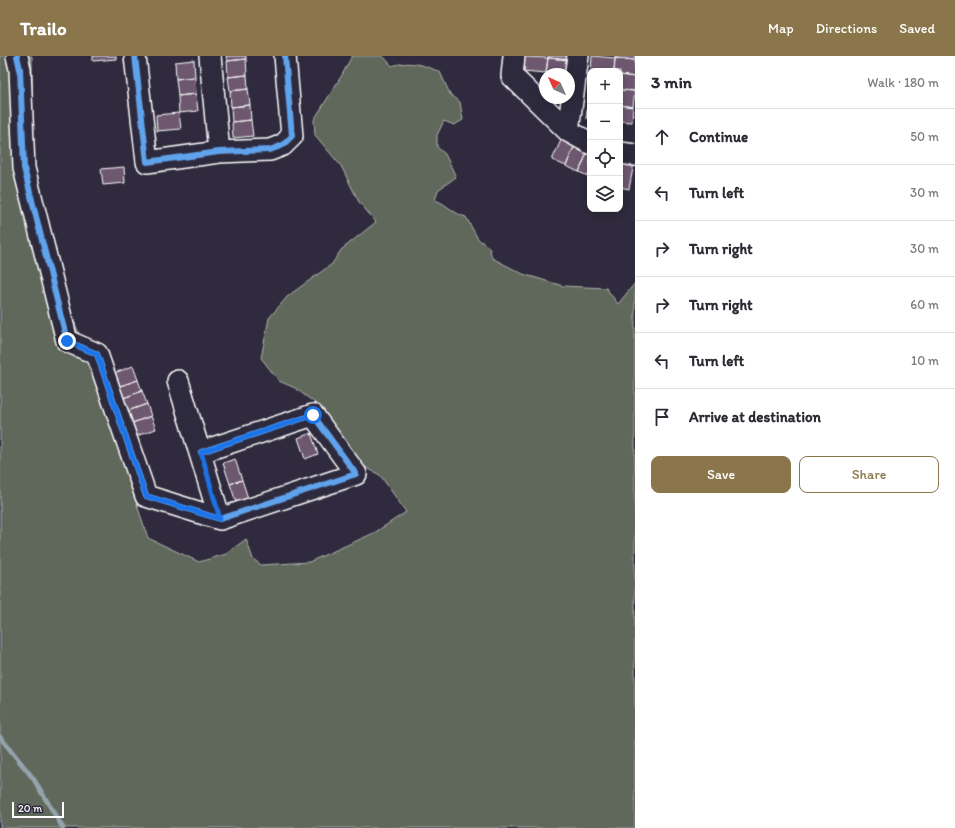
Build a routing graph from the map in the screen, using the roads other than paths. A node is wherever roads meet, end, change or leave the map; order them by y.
1 (17, 56) edge
2 (135, 56) edge
3 (210, 56) edge
4 (285, 56) edge
5 (514, 56) edge
6 (578, 56) edge
7 (568, 131) junction
8 (587, 141) edge
9 (218, 152) junction
10 (623, 153) edge
11 (635, 155) edge
12 (178, 381) dead end
13 (201, 452) junction
14 (220, 519) junction

1 - 14 street
2 - 9 street
3 - 9 street
4 - 9 street
5 - 7 street
6 - 7 street
7 - 8 street
10 - 11 street
12 - 13 street
13 - 14 street
13 - 14 street

